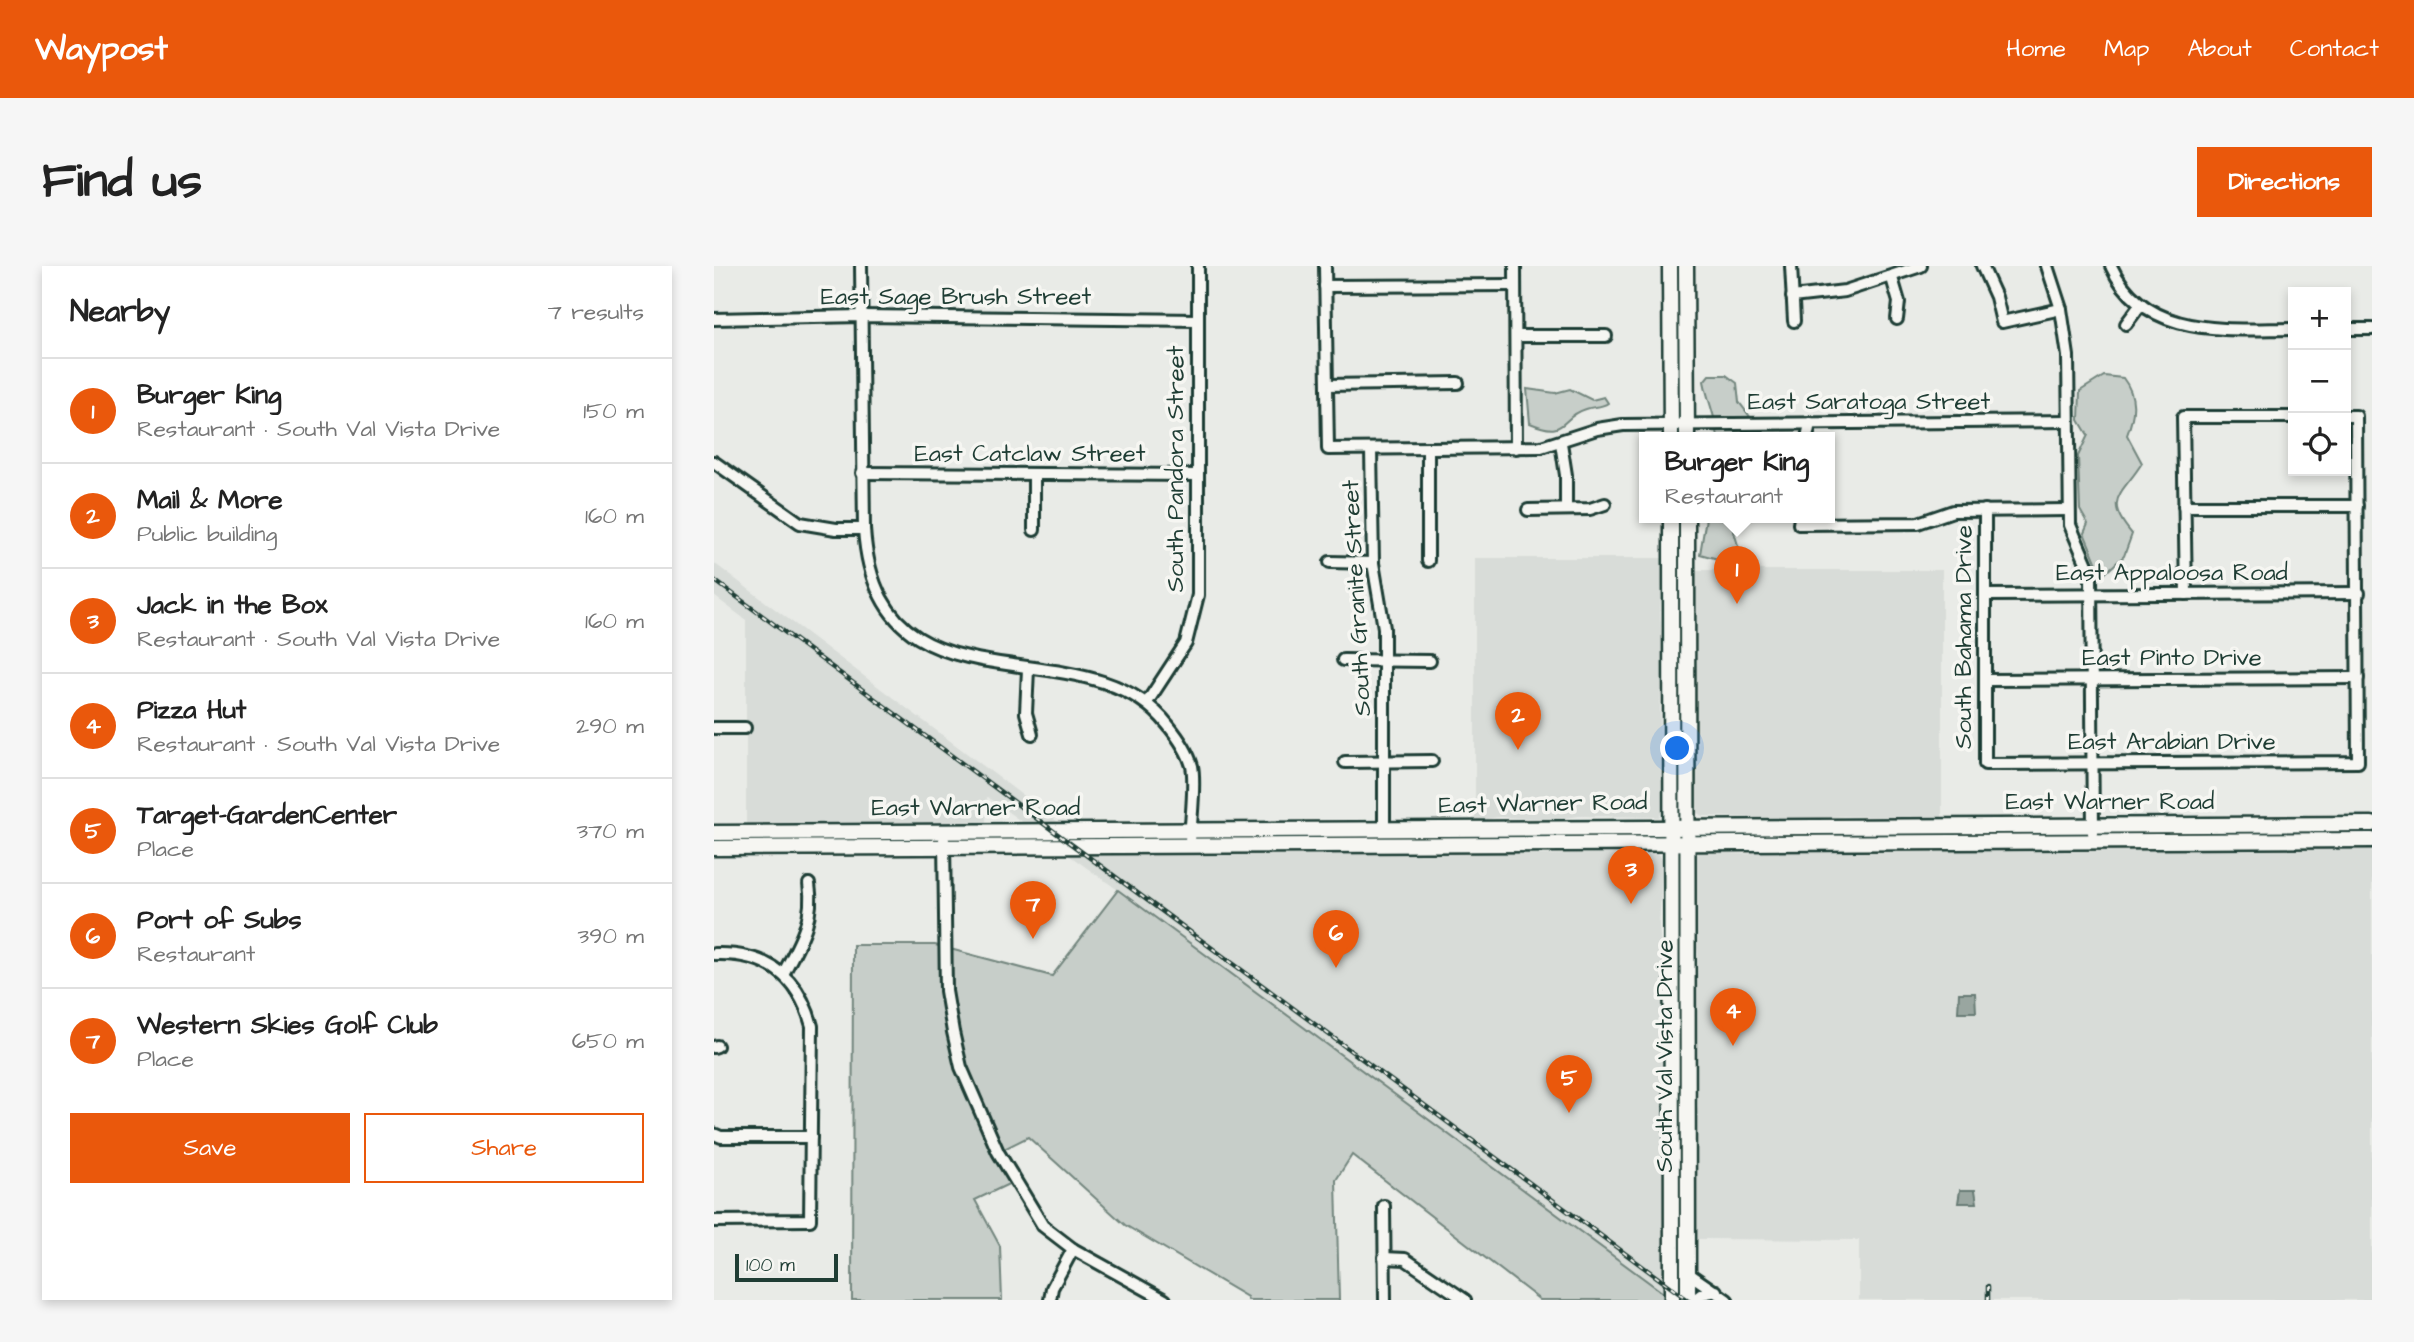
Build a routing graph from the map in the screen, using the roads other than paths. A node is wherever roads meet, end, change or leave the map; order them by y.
1 (861, 266) edge
2 (1198, 266) edge
3 (1325, 266) edge
4 (1515, 266) edge
5 (1670, 266) edge
6 (1686, 266) edge
7 (1791, 266) edge
8 (1921, 266) edge
9 (1982, 266) edge
10 (2047, 266) edge
11 (2111, 266) edge
12 (1892, 278) junction
13 (1515, 285) junction
14 (1325, 286) junction
15 (1792, 297) junction
16 (2141, 304) junction
17 (2061, 309) junction
18 (862, 316) junction
19 (714, 319) edge
20 (1897, 319) dead end
21 (1198, 320) junction
22 (1794, 321) dead end
23 (2126, 324) dead end
24 (2288, 329) edge
25 (2351, 329) edge
26 (2372, 329) edge
27 (1516, 336) junction
28 (1606, 336) dead end
29 (1458, 383) dead end
30 (1327, 385) junction
31 (2351, 416) edge
32 (2288, 417) edge
33 (2068, 422) junction
34 (1810, 424) junction
35 (1671, 431) edge
36 (1687, 431) edge
37 (1808, 432) edge
38 (1561, 443) junction
39 (1516, 448) junction
40 (1328, 449) joint
41 (1371, 450) junction
42 (1428, 450) junction
43 (714, 463) edge
44 (862, 473) junction
45 (1198, 475) junction
46 (1034, 476) junction
47 (1605, 504) dead end
48 (2184, 506) junction
49 (2357, 506) junction
50 (1566, 509) junction
51 (1528, 510) dead end
52 (1985, 510) junction
53 (2068, 510) junction
54 (1835, 522) edge
55 (1671, 523) edge
56 (1687, 523) edge
57 (863, 529) junction
58 (1034, 530) dead end
59 (1428, 561) dead end
60 (1330, 562) dead end
61 (1373, 563) junction
62 (2359, 593) junction
63 (2092, 594) junction
64 (2186, 594) junction
65 (1986, 595) junction
66 (1671, 646) junction
67 (1687, 646) junction
68 (1343, 660) dead end
69 (1385, 661) junction
70 (1430, 661) dead end
71 (1028, 668) junction
72 (2358, 678) junction
73 (2092, 679) junction
74 (1986, 680) junction
75 (1147, 701) junction
76 (745, 727) dead end
77 (714, 728) edge
78 (1032, 734) dead end
79 (1384, 760) junction
80 (1432, 761) dead end
81 (1345, 762) dead end
82 (1985, 764) joint
83 (2093, 764) junction
84 (2372, 824) edge
85 (2093, 825) junction
86 (1670, 826) junction
87 (1687, 826) junction
88 (1833, 826) junction
89 (1485, 827) junction
90 (1261, 829) junction
91 (1384, 829) junction
92 (1190, 830) junction
93 (944, 831) junction
94 (714, 833) edge
95 (1927, 834) junction
96 (2372, 840) edge
97 (2093, 841) junction
98 (1833, 842) junction
99 (1688, 843) junction
100 (1325, 844) junction
101 (1486, 844) junction
102 (1670, 844) junction
103 (1190, 845) junction
104 (1261, 845) junction
105 (943, 846) junction
106 (714, 848) edge
107 (809, 884) dead end
108 (714, 954) edge
109 (783, 974) junction
110 (1672, 1070) junction
111 (1688, 1070) junction
112 (714, 1133) edge
113 (811, 1137) junction
114 (1384, 1206) dead end
115 (714, 1221) edge
116 (1672, 1241) junction
117 (1688, 1241) junction
118 (1073, 1249) junction
119 (1384, 1258) junction
120 (1688, 1273) junction
121 (1716, 1291) junction
122 (1050, 1300) edge
123 (1165, 1300) edge
124 (1385, 1300) edge
125 (1465, 1300) edge
126 (1672, 1300) edge
127 (1688, 1300) edge
128 (1694, 1300) edge
129 (1727, 1300) edge

1 - 18 street
2 - 21 street, South Pandora Street
3 - 14 street, South Granite Street
4 - 13 street
5 - 35 main road
6 - 36 main road
7 - 15 street
8 - 12 street
9 - 17 street
10 - 17 street
11 - 16 street
12 - 15 street
12 - 20 street
13 - 14 street
13 - 27 street
14 - 30 street, South Granite Street
15 - 22 street
16 - 23 street
16 - 24 street
17 - 33 street
18 - 19 street, East Sage Brush Street
18 - 21 street, East Sage Brush Street
18 - 44 street
21 - 45 street, South Pandora Street
25 - 26 street
27 - 28 street
27 - 39 street
29 - 30 street
30 - 40 street, South Granite Street
31 - 49 street
32 - 48 street
33 - 34 street, East Saratoga Street
33 - 53 street
34 - 36 street, East Saratoga Street
34 - 37 street
35 - 36 street, East Saratoga Street
35 - 38 street, East Saratoga Street
38 - 39 street, East Saratoga Street
38 - 50 street
39 - 42 street, East Saratoga Street
40 - 41 street, East Saratoga Street
41 - 42 street, East Saratoga Street
41 - 61 street, South Granite Street
42 - 59 street
43 - 57 street
44 - 46 street, East Catclaw Street
44 - 57 street
45 - 46 street, East Catclaw Street
45 - 75 street, South Pandora Street
46 - 58 street
47 - 50 street
48 - 49 street
48 - 64 street
49 - 62 street
50 - 51 street
52 - 53 street
52 - 54 street
52 - 65 street, South Bahama Drive
53 - 63 street
55 - 66 main road, South Val Vista Drive
56 - 67 main road, South Val Vista Drive
57 - 71 street
60 - 61 street
61 - 69 street, South Granite Street
62 - 64 street, East Appaloosa Road
62 - 72 street
63 - 64 street, East Appaloosa Road
63 - 65 street, East Appaloosa Road
63 - 73 street
65 - 74 street, South Bahama Drive
66 - 67 main road
66 - 86 main road, South Val Vista Drive
67 - 87 main road, South Val Vista Drive
68 - 69 street
69 - 70 street
69 - 79 street, South Granite Street
71 - 75 street
71 - 78 street
72 - 73 street, East Pinto Drive
72 - 83 street, East Arabian Drive
73 - 74 street, East Pinto Drive
73 - 83 street
74 - 82 street, South Bahama Drive
75 - 92 street
76 - 77 street
79 - 80 street
79 - 81 street
79 - 91 street, South Granite Street
82 - 83 street, East Arabian Drive
83 - 85 street
84 - 85 main road, East Warner Road
85 - 95 main road, East Warner Road
85 - 97 street
86 - 87 main road, East Warner Road
86 - 89 main road, East Warner Road
86 - 102 main road, South Val Vista Drive
87 - 88 main road, East Warner Road
87 - 99 main road, South Val Vista Drive
88 - 95 main road, East Warner Road
88 - 98 main road
89 - 91 main road, East Warner Road
89 - 101 main road
90 - 91 main road, East Warner Road
90 - 92 main road, East Warner Road
90 - 104 main road
91 - 100 main road
92 - 93 main road, East Warner Road
92 - 103 street
93 - 94 main road, East Warner Road
93 - 105 street
95 - 97 main road, East Warner Road
95 - 98 main road, East Warner Road
96 - 97 main road, East Warner Road
98 - 99 main road, East Warner Road
99 - 102 main road, East Warner Road
99 - 111 main road, South Val Vista Drive
100 - 101 main road, East Warner Road
100 - 104 main road, East Warner Road
101 - 102 main road, East Warner Road
102 - 110 main road, South Val Vista Drive
103 - 104 main road, East Warner Road
103 - 105 main road, East Warner Road
105 - 106 main road, East Warner Road
105 - 118 street
107 - 109 street
108 - 109 street
109 - 113 street
110 - 111 main road
110 - 116 main road, South Val Vista Drive
111 - 117 main road, South Val Vista Drive
112 - 113 street
113 - 115 street
114 - 119 street
116 - 117 main road
116 - 126 main road, South Val Vista Drive
117 - 120 main road, South Val Vista Drive
118 - 122 street
118 - 123 street
119 - 124 street
119 - 125 street
120 - 121 street
120 - 127 main road, South Val Vista Drive
121 - 128 street
121 - 129 street

